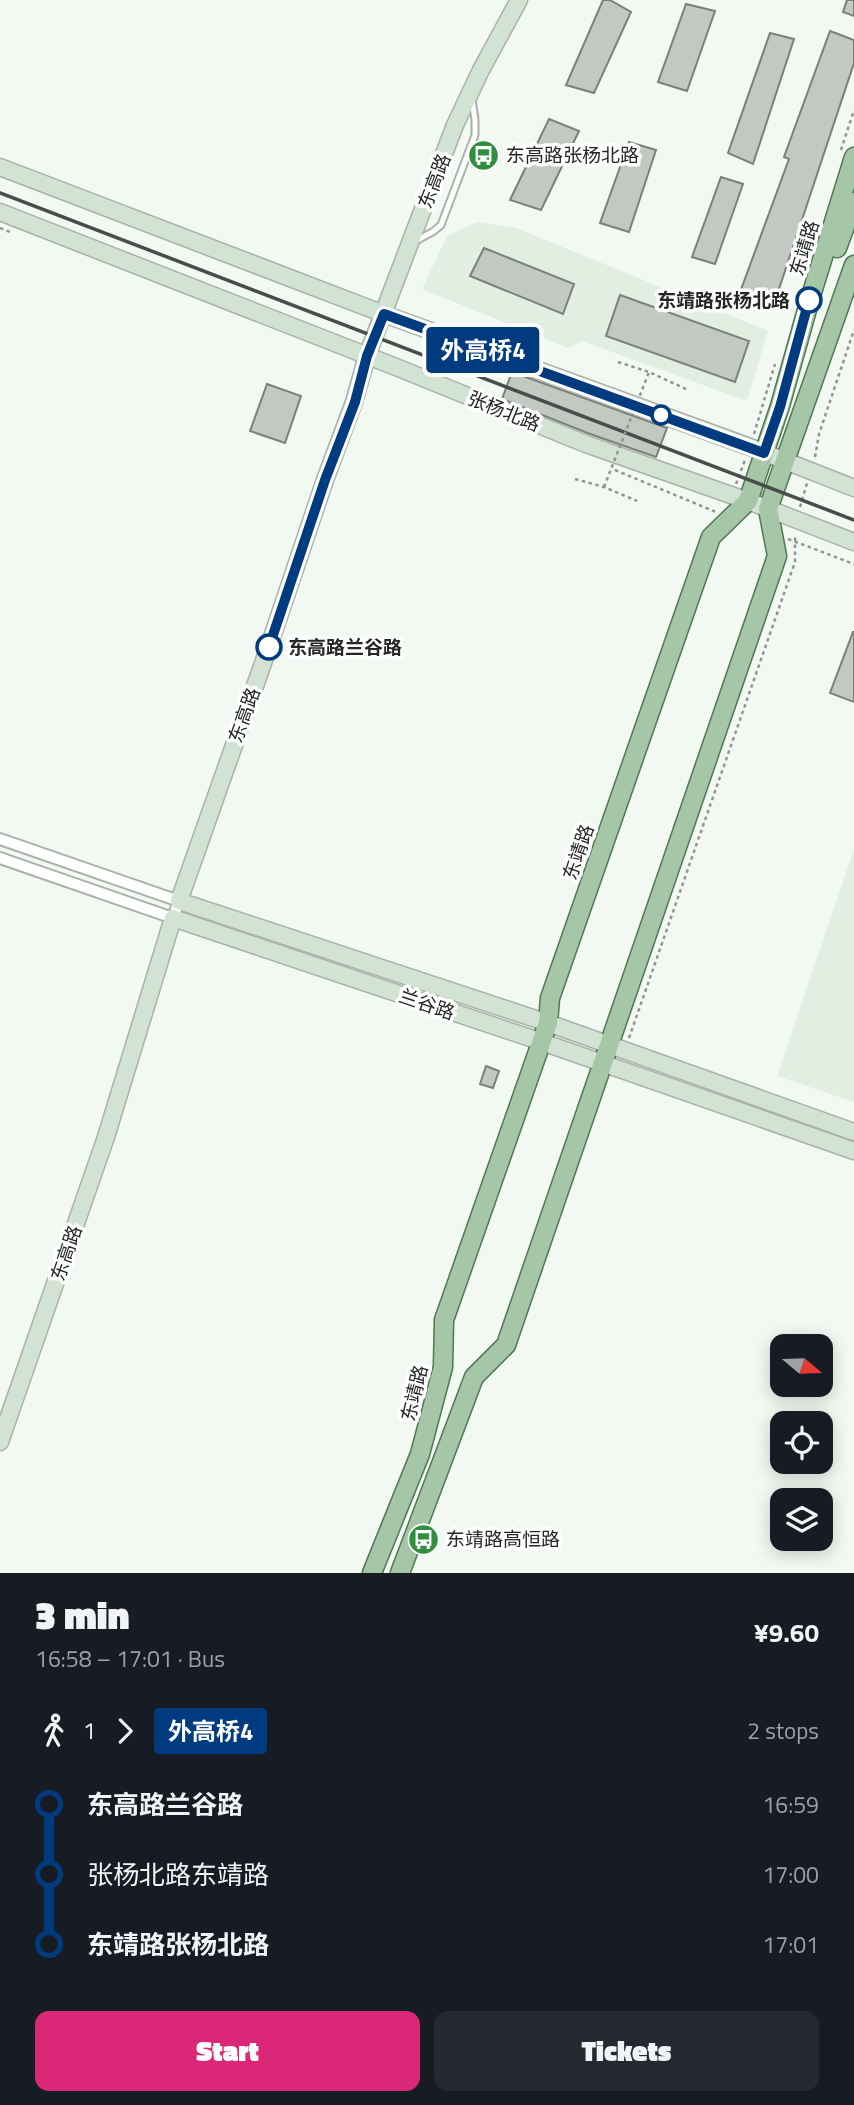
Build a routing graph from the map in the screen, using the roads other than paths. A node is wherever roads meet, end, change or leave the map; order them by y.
1 (519, 0) edge
2 (470, 92) junction
3 (854, 157) edge
4 (0, 167) edge
5 (854, 202) edge
6 (0, 212) edge
7 (410, 244) junction
8 (854, 265) edge
9 (384, 314) junction
10 (367, 356) junction
11 (780, 407) junction
12 (764, 453) junction
13 (784, 460) junction
14 (854, 488) edge
15 (748, 501) junction
16 (768, 509) junction
17 (854, 542) edge
18 (0, 839) edge
19 (0, 858) edge
20 (178, 901) junction
21 (173, 918) junction
22 (548, 1023) junction
23 (542, 1042) junction
24 (609, 1046) junction
25 (603, 1064) junction
26 (854, 1132) edge
27 (854, 1151) edge
28 (0, 1442) edge
29 (372, 1573) edge
30 (400, 1573) edge

1 - 2 street, 东高路
2 - 7 street, 东高路
2 - 7 lane
3 - 11 main road, 东靖路
4 - 9 street
5 - 11 main road
6 - 10 street, 张杨北路
7 - 9 street, 东高路
8 - 13 main road
9 - 10 street, 东高路
9 - 12 street
10 - 15 street, 张杨北路
10 - 20 street, 东高路
11 - 12 main road, 东靖路
12 - 13 street
12 - 15 main road, 东靖路
13 - 14 street
13 - 16 main road
15 - 16 street, 张杨北路
15 - 22 main road, 东靖路
16 - 17 street, 张杨北路
16 - 24 main road
18 - 20 street, 兰谷路
19 - 21 street, 兰谷路
20 - 21 street, 东高路
20 - 22 street, 兰谷路
21 - 23 street, 兰谷路
21 - 28 street, 东高路
22 - 23 main road, 东靖路
22 - 24 street, 兰谷路
23 - 25 street, 兰谷路
23 - 29 main road, 东靖路
24 - 25 main road
24 - 26 street, 兰谷路
25 - 27 street, 兰谷路
25 - 30 main road

